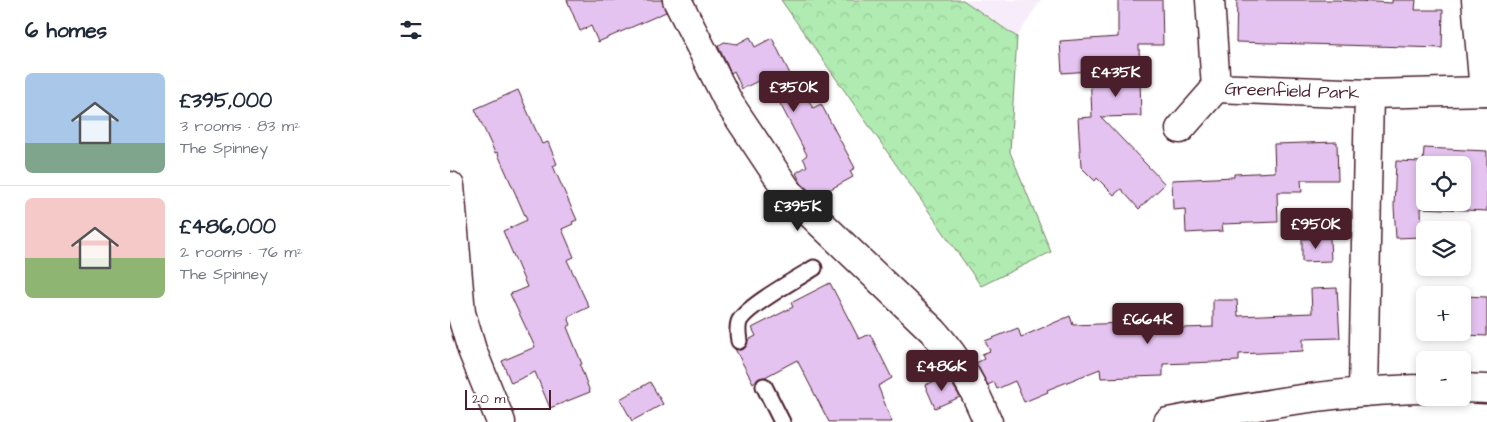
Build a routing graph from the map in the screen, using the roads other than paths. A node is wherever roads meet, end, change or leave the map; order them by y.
1 (677, 0) edge
2 (1210, 0) edge
3 (1476, 0) edge
4 (1216, 88) junction
5 (1485, 91) edge
6 (1369, 94) junction
7 (1180, 130) dead end
8 (450, 186) edge
9 (814, 268) dead end
10 (739, 341) dead end
11 (764, 386) dead end
12 (1471, 388) edge
13 (1487, 388) edge
14 (1416, 389) edge
15 (1363, 392) junction
16 (501, 422) edge
17 (782, 422) edge
18 (988, 422) edge
19 (1168, 422) edge

1 - 18 street
2 - 4 street, Greenfield Park
3 - 5 street, Greenfield Park
4 - 6 street, Greenfield Park
4 - 7 street, Greenfield Park
5 - 6 street, Greenfield Park
6 - 15 street, Greenfield Park
8 - 16 street
9 - 10 lane
11 - 17 lane
12 - 13 street
14 - 15 street
15 - 19 street

